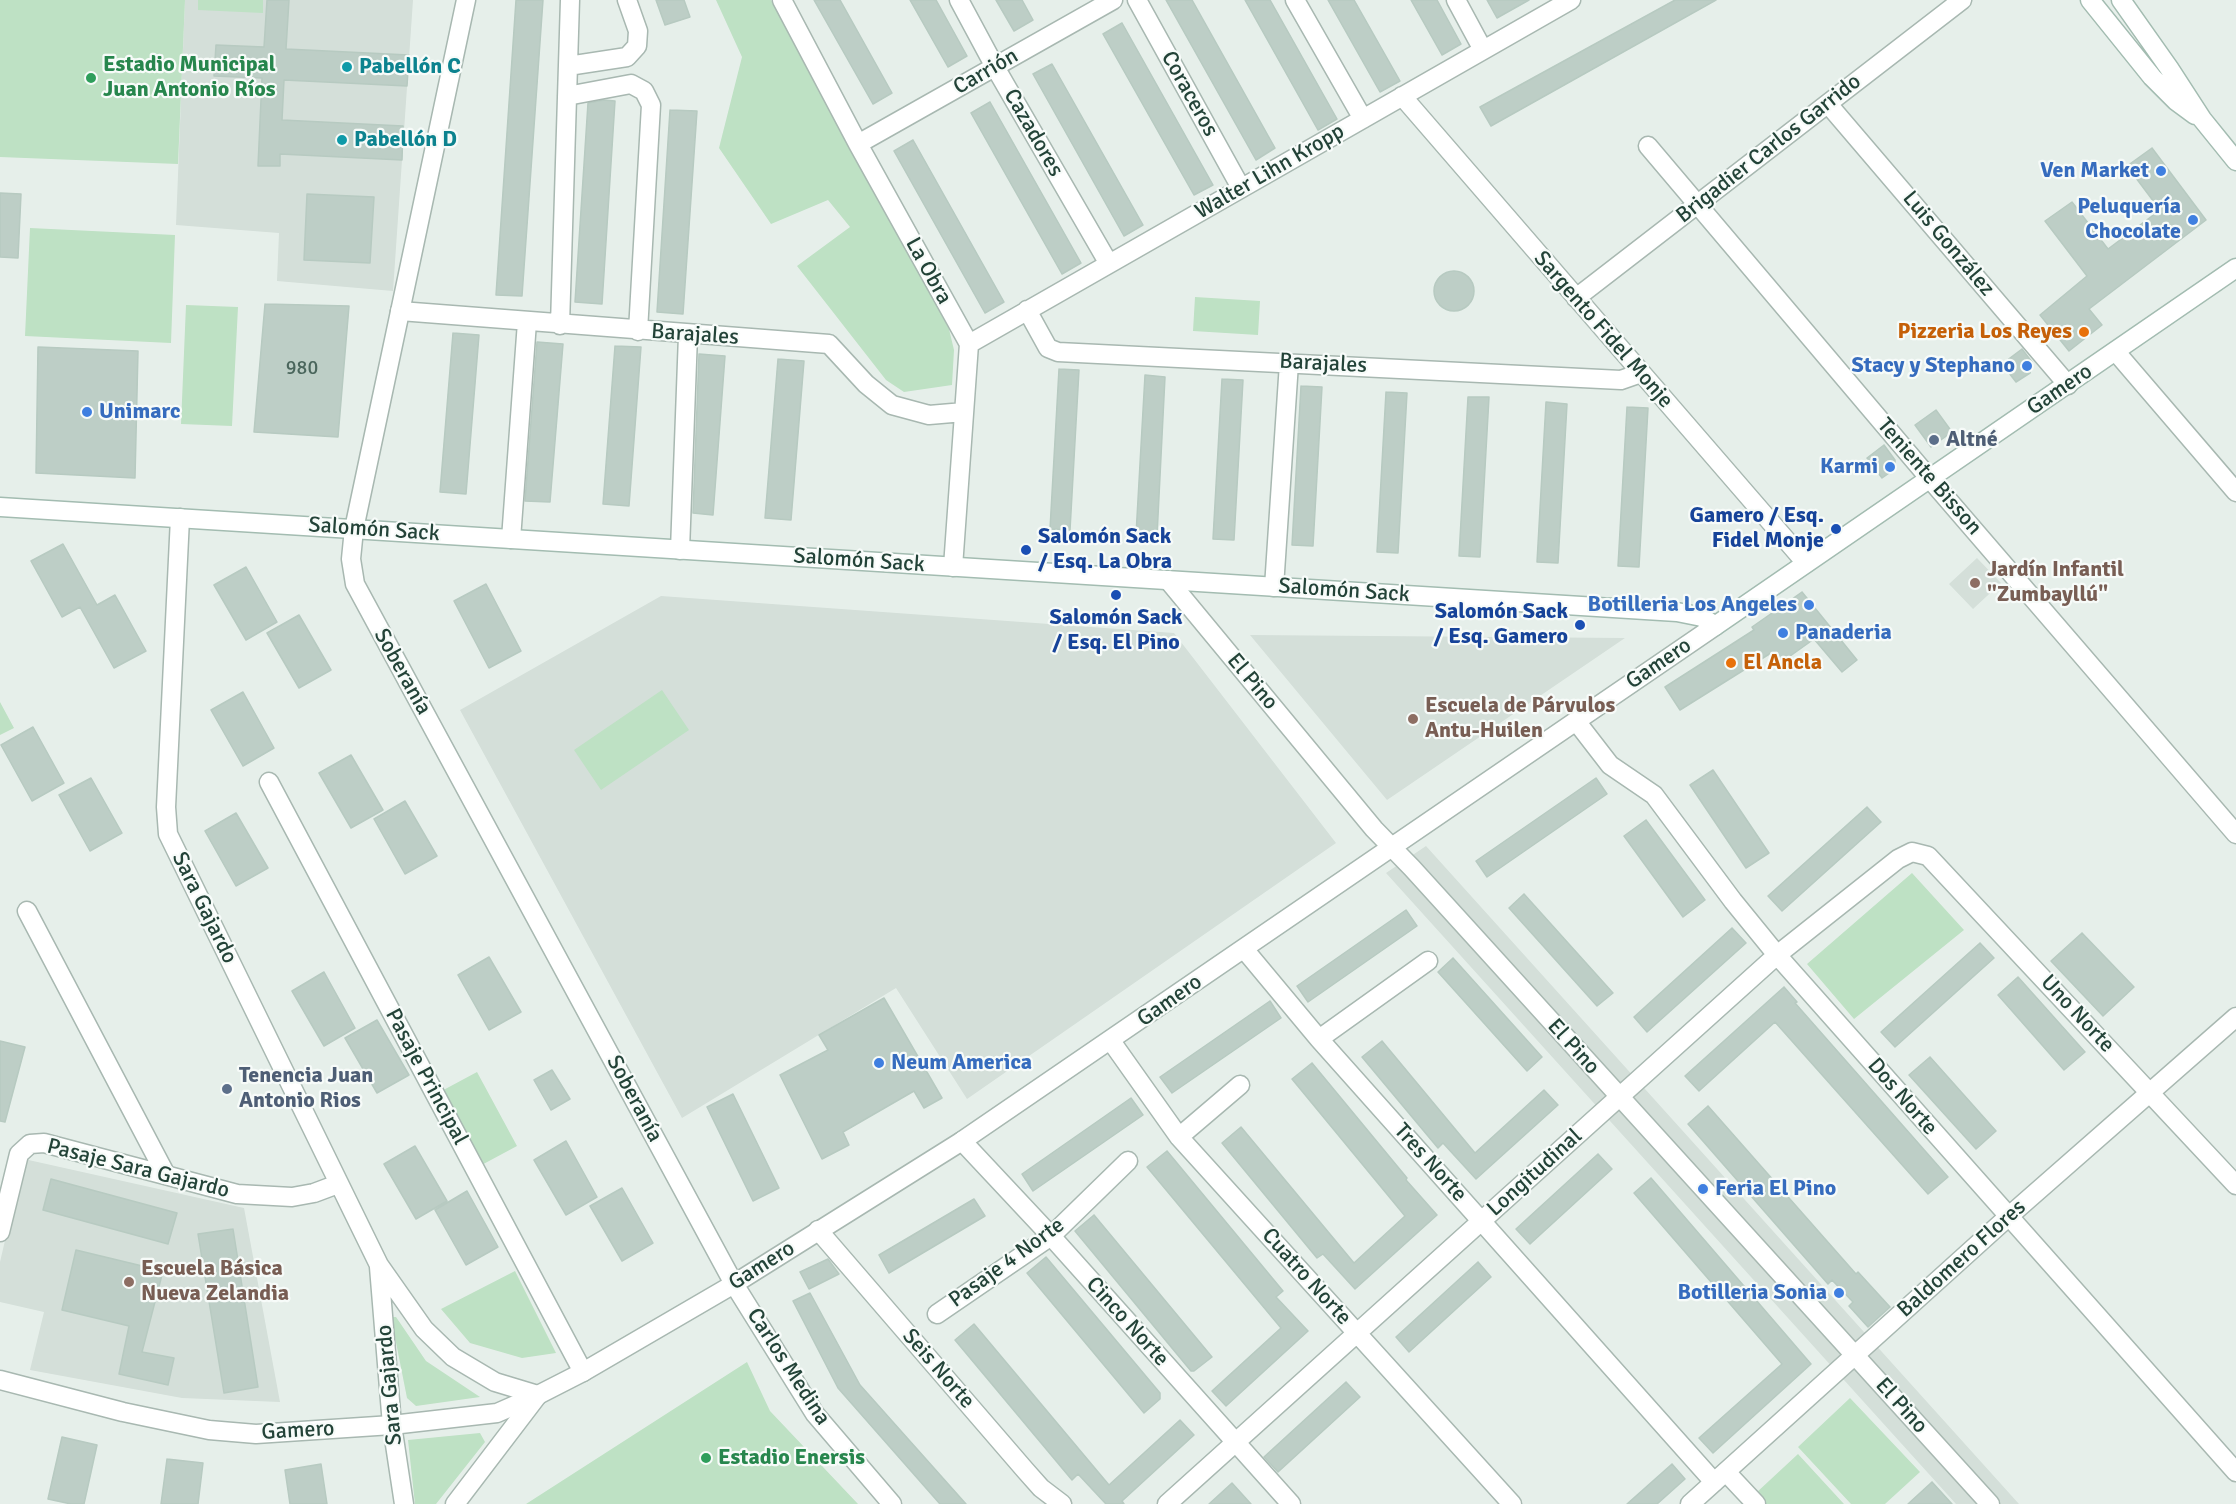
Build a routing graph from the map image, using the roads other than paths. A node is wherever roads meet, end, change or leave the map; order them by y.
1 (466, 0) edge
2 (570, 0) edge
3 (627, 0) edge
4 (782, 0) edge
5 (959, 0) edge
6 (1113, 0) edge
7 (1137, 0) edge
8 (1294, 0) edge
9 (1456, 0) edge
10 (1571, 0) edge
11 (1962, 0) edge
12 (2091, 0) edge
13 (2121, 0) edge
14 (1484, 50) junction
15 (568, 66) junction
16 (995, 67) junction
17 (567, 96) junction
18 (1402, 96) junction
19 (1828, 104) junction
20 (1363, 119) junction
21 (2202, 119) junction
22 (858, 144) junction
23 (1648, 146) dead end
24 (2236, 161) edge
25 (1241, 188) junction
26 (1697, 204) junction
27 (1109, 264) junction
28 (2236, 268) edge
29 (1576, 298) junction
30 (1027, 310) junction
31 (400, 311) junction
32 (526, 322) junction
33 (560, 325) junction
34 (638, 331) junction
35 (688, 335) junction
36 (969, 344) junction
37 (2116, 352) junction
38 (1289, 363) junction
39 (1641, 373) junction
40 (2068, 385) junction
41 (964, 412) junction
42 (1930, 479) junction
43 (2236, 492) edge
44 (0, 507) edge
45 (180, 518) junction
46 (354, 529) junction
47 (512, 539) junction
48 (680, 550) junction
49 (1806, 563) junction
50 (953, 567) junction
51 (1168, 580) junction
52 (1274, 587) junction
53 (1715, 626) junction
54 (1576, 721) junction
55 (269, 782) dead end
56 (2236, 834) edge
57 (1391, 847) junction
58 (1912, 852) joint
59 (27, 910) dead end
60 (1244, 949) junction
61 (1777, 955) junction
62 (1428, 961) dead end
63 (2236, 1017) edge
64 (1319, 1039) junction
65 (1111, 1041) junction
66 (1240, 1084) dead end
67 (2149, 1092) junction
68 (1619, 1097) junction
69 (1179, 1137) junction
70 (962, 1142) junction
71 (1128, 1161) dead end
72 (166, 1175) junction
73 (338, 1184) junction
74 (2236, 1185) edge
75 (2008, 1217) junction
76 (1482, 1220) junction
77 (818, 1230) junction
78 (0, 1232) edge
79 (1051, 1236) junction
80 (379, 1265) junction
81 (734, 1284) junction
82 (937, 1314) dead end
83 (1357, 1333) junction
84 (1855, 1354) junction
85 (584, 1372) junction
86 (0, 1380) edge
87 (538, 1395) junction
88 (392, 1425) junction
89 (1235, 1442) junction
90 (2236, 1472) edge
91 (1720, 1477) junction
92 (404, 1504) edge
93 (455, 1504) edge
94 (892, 1504) edge
95 (1062, 1504) edge
96 (1167, 1504) edge
97 (1291, 1504) edge
98 (1512, 1504) edge
99 (1690, 1504) edge
100 (1756, 1504) edge
101 (1990, 1504) edge

1 - 31 street, Soberanía
2 - 15 street
3 - 15 street
4 - 22 street, La Obra
5 - 16 street, Cazadores
6 - 16 street, Carrión
7 - 25 street, Coraceros
8 - 20 street
9 - 14 street
10 - 14 street, Walter Lihn Kropp
11 - 19 street, Brigadier Carlos Garrido
12 - 21 street
13 - 21 street
14 - 18 street, Walter Lihn Kropp
15 - 17 street
16 - 22 street, Carrión
16 - 27 street, Cazadores
17 - 33 street
17 - 34 street
18 - 20 street, Walter Lihn Kropp
18 - 29 street, Sargento Fidel Monje
19 - 26 street, Brigadier Carlos Garrido
19 - 40 street, Luis González
20 - 25 street, Walter Lihn Kropp
21 - 24 street
22 - 36 street, La Obra
23 - 26 street, Teniente Bisson
25 - 27 street, Walter Lihn Kropp
26 - 29 street, Brigadier Carlos Garrido
26 - 42 street, Teniente Bisson
27 - 30 street, Walter Lihn Kropp
28 - 37 street, Gamero
29 - 39 street, Sargento Fidel Monje
30 - 36 street, Walter Lihn Kropp
30 - 38 street, Barajales
31 - 32 street, Barajales
31 - 46 street, Soberanía
32 - 33 street, Barajales
32 - 47 street
33 - 34 street, Barajales
34 - 35 street, Barajales
35 - 41 street, Barajales
35 - 48 street
36 - 41 street
37 - 40 street, Gamero
37 - 43 street
38 - 39 street, Barajales
38 - 52 street
39 - 49 street, Sargento Fidel Monje
40 - 42 street, Gamero
41 - 50 street
42 - 49 street, Gamero
42 - 56 street, Teniente Bisson
44 - 45 street, Salomón Sack
45 - 46 street, Salomón Sack
45 - 73 street, Sara Gajardo
46 - 47 street, Salomón Sack
46 - 81 street, Soberanía
47 - 48 street, Salomón Sack
48 - 50 street, Salomón Sack
49 - 53 street, Gamero
50 - 51 street, Salomón Sack
51 - 52 street, Salomón Sack
51 - 57 street, El Pino
52 - 53 street, Salomón Sack
53 - 54 street, Gamero
54 - 57 street, Gamero
54 - 61 street, Dos Norte
55 - 85 street, Pasaje Principal
57 - 60 street, Gamero
57 - 68 street, El Pino
58 - 61 street, Longitudinal
58 - 67 street, Uno Norte
59 - 72 street
60 - 64 street, Tres Norte
60 - 65 street, Gamero
61 - 68 street, Longitudinal
61 - 75 street, Dos Norte
62 - 64 street
63 - 67 street, Baldomero Flores
64 - 76 street, Tres Norte
65 - 69 street, Cuatro Norte
65 - 70 street, Gamero
66 - 69 street
67 - 74 street, Uno Norte
67 - 75 street, Baldomero Flores
68 - 76 street, Longitudinal
68 - 84 street, El Pino
69 - 83 street, Cuatro Norte
70 - 77 street, Gamero
70 - 79 street, Cinco Norte
71 - 79 street, Pasaje 4 Norte
72 - 73 street, Pasaje Sara Gajardo
72 - 78 street, Pasaje Sara Gajardo
73 - 80 street, Sara Gajardo
75 - 84 street, Baldomero Flores
75 - 90 street, Dos Norte
76 - 83 street, Longitudinal
76 - 91 street, Tres Norte
77 - 81 street, Gamero
77 - 95 street, Seis Norte
79 - 82 street, Pasaje 4 Norte
79 - 89 street, Cinco Norte
80 - 87 street, Sara Gajardo
80 - 88 street, Sara Gajardo
81 - 85 street, Gamero
81 - 94 street, Carlos Medina
83 - 89 street, Longitudinal
83 - 98 street, Cuatro Norte
84 - 91 street, Baldomero Flores
84 - 101 street, El Pino
85 - 87 street, Gamero
86 - 88 street, Gamero
87 - 88 street, Gamero
87 - 93 street
88 - 92 street, Sara Gajardo
89 - 96 street, Longitudinal
89 - 97 street, Cinco Norte
91 - 99 street, Baldomero Flores
91 - 100 street, Tres Norte

